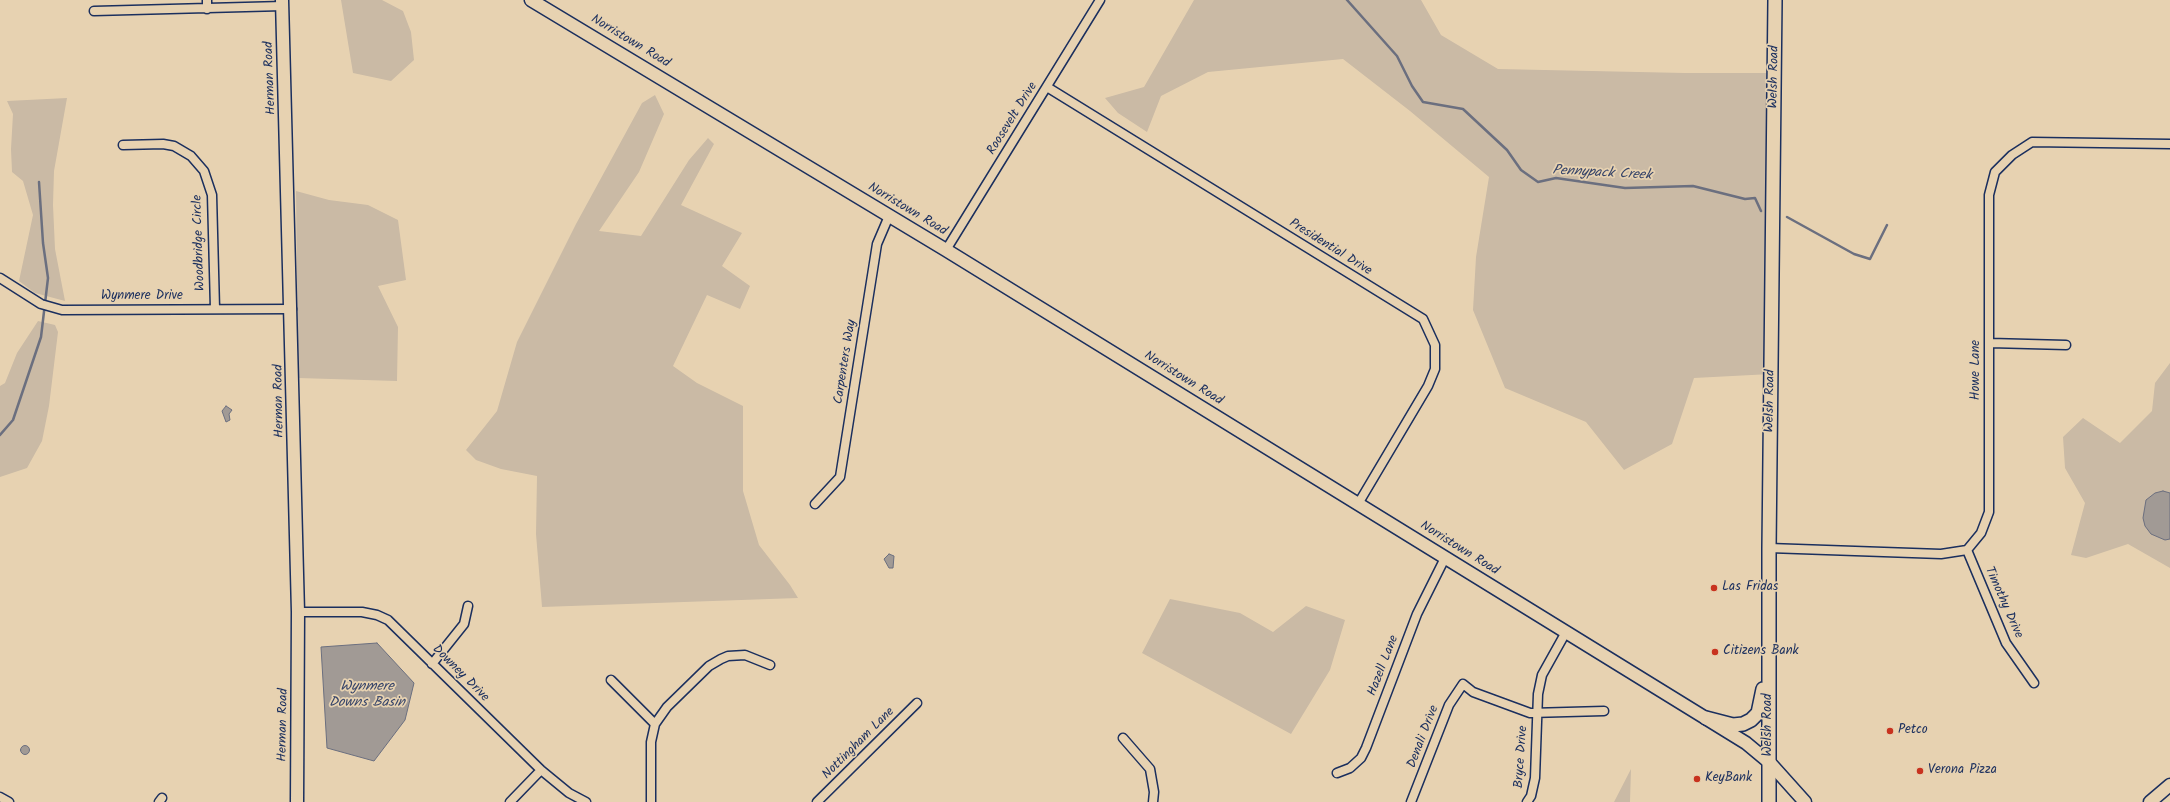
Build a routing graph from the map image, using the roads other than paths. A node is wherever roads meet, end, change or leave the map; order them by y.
1 (207, 0) edge
2 (531, 0) edge
3 (1100, 0) edge
4 (1775, 0) edge
5 (282, 3) edge
6 (207, 9) junction
7 (94, 11) dead end
8 (1047, 87) junction
9 (2170, 144) edge
10 (123, 145) dead end
11 (889, 216) junction
12 (946, 250) junction
13 (0, 278) edge
14 (215, 309) junction
15 (292, 309) junction
16 (1990, 343) junction
17 (2066, 345) dead end
18 (815, 504) dead end
19 (1358, 504) junction
20 (1769, 548) junction
21 (1967, 550) junction
22 (1446, 558) junction
23 (468, 606) dead end
24 (298, 612) junction
25 (1566, 632) junction
26 (1769, 642) junction
27 (432, 664) junction
28 (770, 665) dead end
29 (611, 680) dead end
30 (2034, 683) dead end
31 (917, 703) dead end
32 (1604, 711) dead end
33 (1536, 713) junction
34 (1706, 718) junction
35 (655, 724) junction
36 (1123, 738) dead end
37 (1770, 763) junction
38 (541, 770) junction
39 (1337, 773) dead end
40 (2170, 786) edge
41 (0, 797) edge
42 (9, 802) edge
43 (298, 802) edge
44 (510, 802) edge
45 (586, 802) edge
46 (651, 802) edge
47 (817, 802) edge
48 (1153, 802) edge
49 (1411, 802) edge
50 (1527, 802) edge
51 (1769, 802) edge
52 (1805, 802) edge
53 (2150, 802) edge

1 - 6 street
2 - 11 main road, Norristown Road
3 - 8 street, Roosevelt Drive
4 - 20 main road, Welsh Road
5 - 6 street
5 - 15 main road, Herman Road
6 - 7 street
8 - 12 street, Roosevelt Drive
8 - 19 street, Presidential Drive
9 - 16 street, Howe Lane
10 - 14 street, Woodbridge Circle
11 - 12 main road, Norristown Road
11 - 18 street, Carpenters Way
12 - 19 main road, Norristown Road
13 - 14 street, Wynmere Drive
14 - 15 street, Wynmere Drive
15 - 24 main road, Herman Road
16 - 17 street
16 - 21 street, Howe Lane
19 - 22 main road, Norristown Road
20 - 21 street
20 - 26 main road, Welsh Road
21 - 30 street, Timothy Drive
22 - 25 main road, Norristown Road
22 - 39 street, Hazell Lane
23 - 27 street
24 - 27 street, Downey Drive
24 - 43 main road, Herman Road
25 - 33 street, Bryce Drive
25 - 34 main road, Norristown Road
26 - 34 main road
26 - 37 main road, Welsh Road
27 - 38 street, Downey Drive
28 - 35 street
29 - 35 street
31 - 47 street, Nottingham Lane
32 - 33 street
33 - 49 street, Denali Drive
33 - 50 street, Bryce Drive
34 - 37 main road, Norristown Road
35 - 46 street
36 - 48 street
37 - 51 main road, Welsh Road
37 - 52 main road, Norristown Road
38 - 44 street
38 - 45 street, Downey Drive
40 - 53 main road
41 - 42 street

